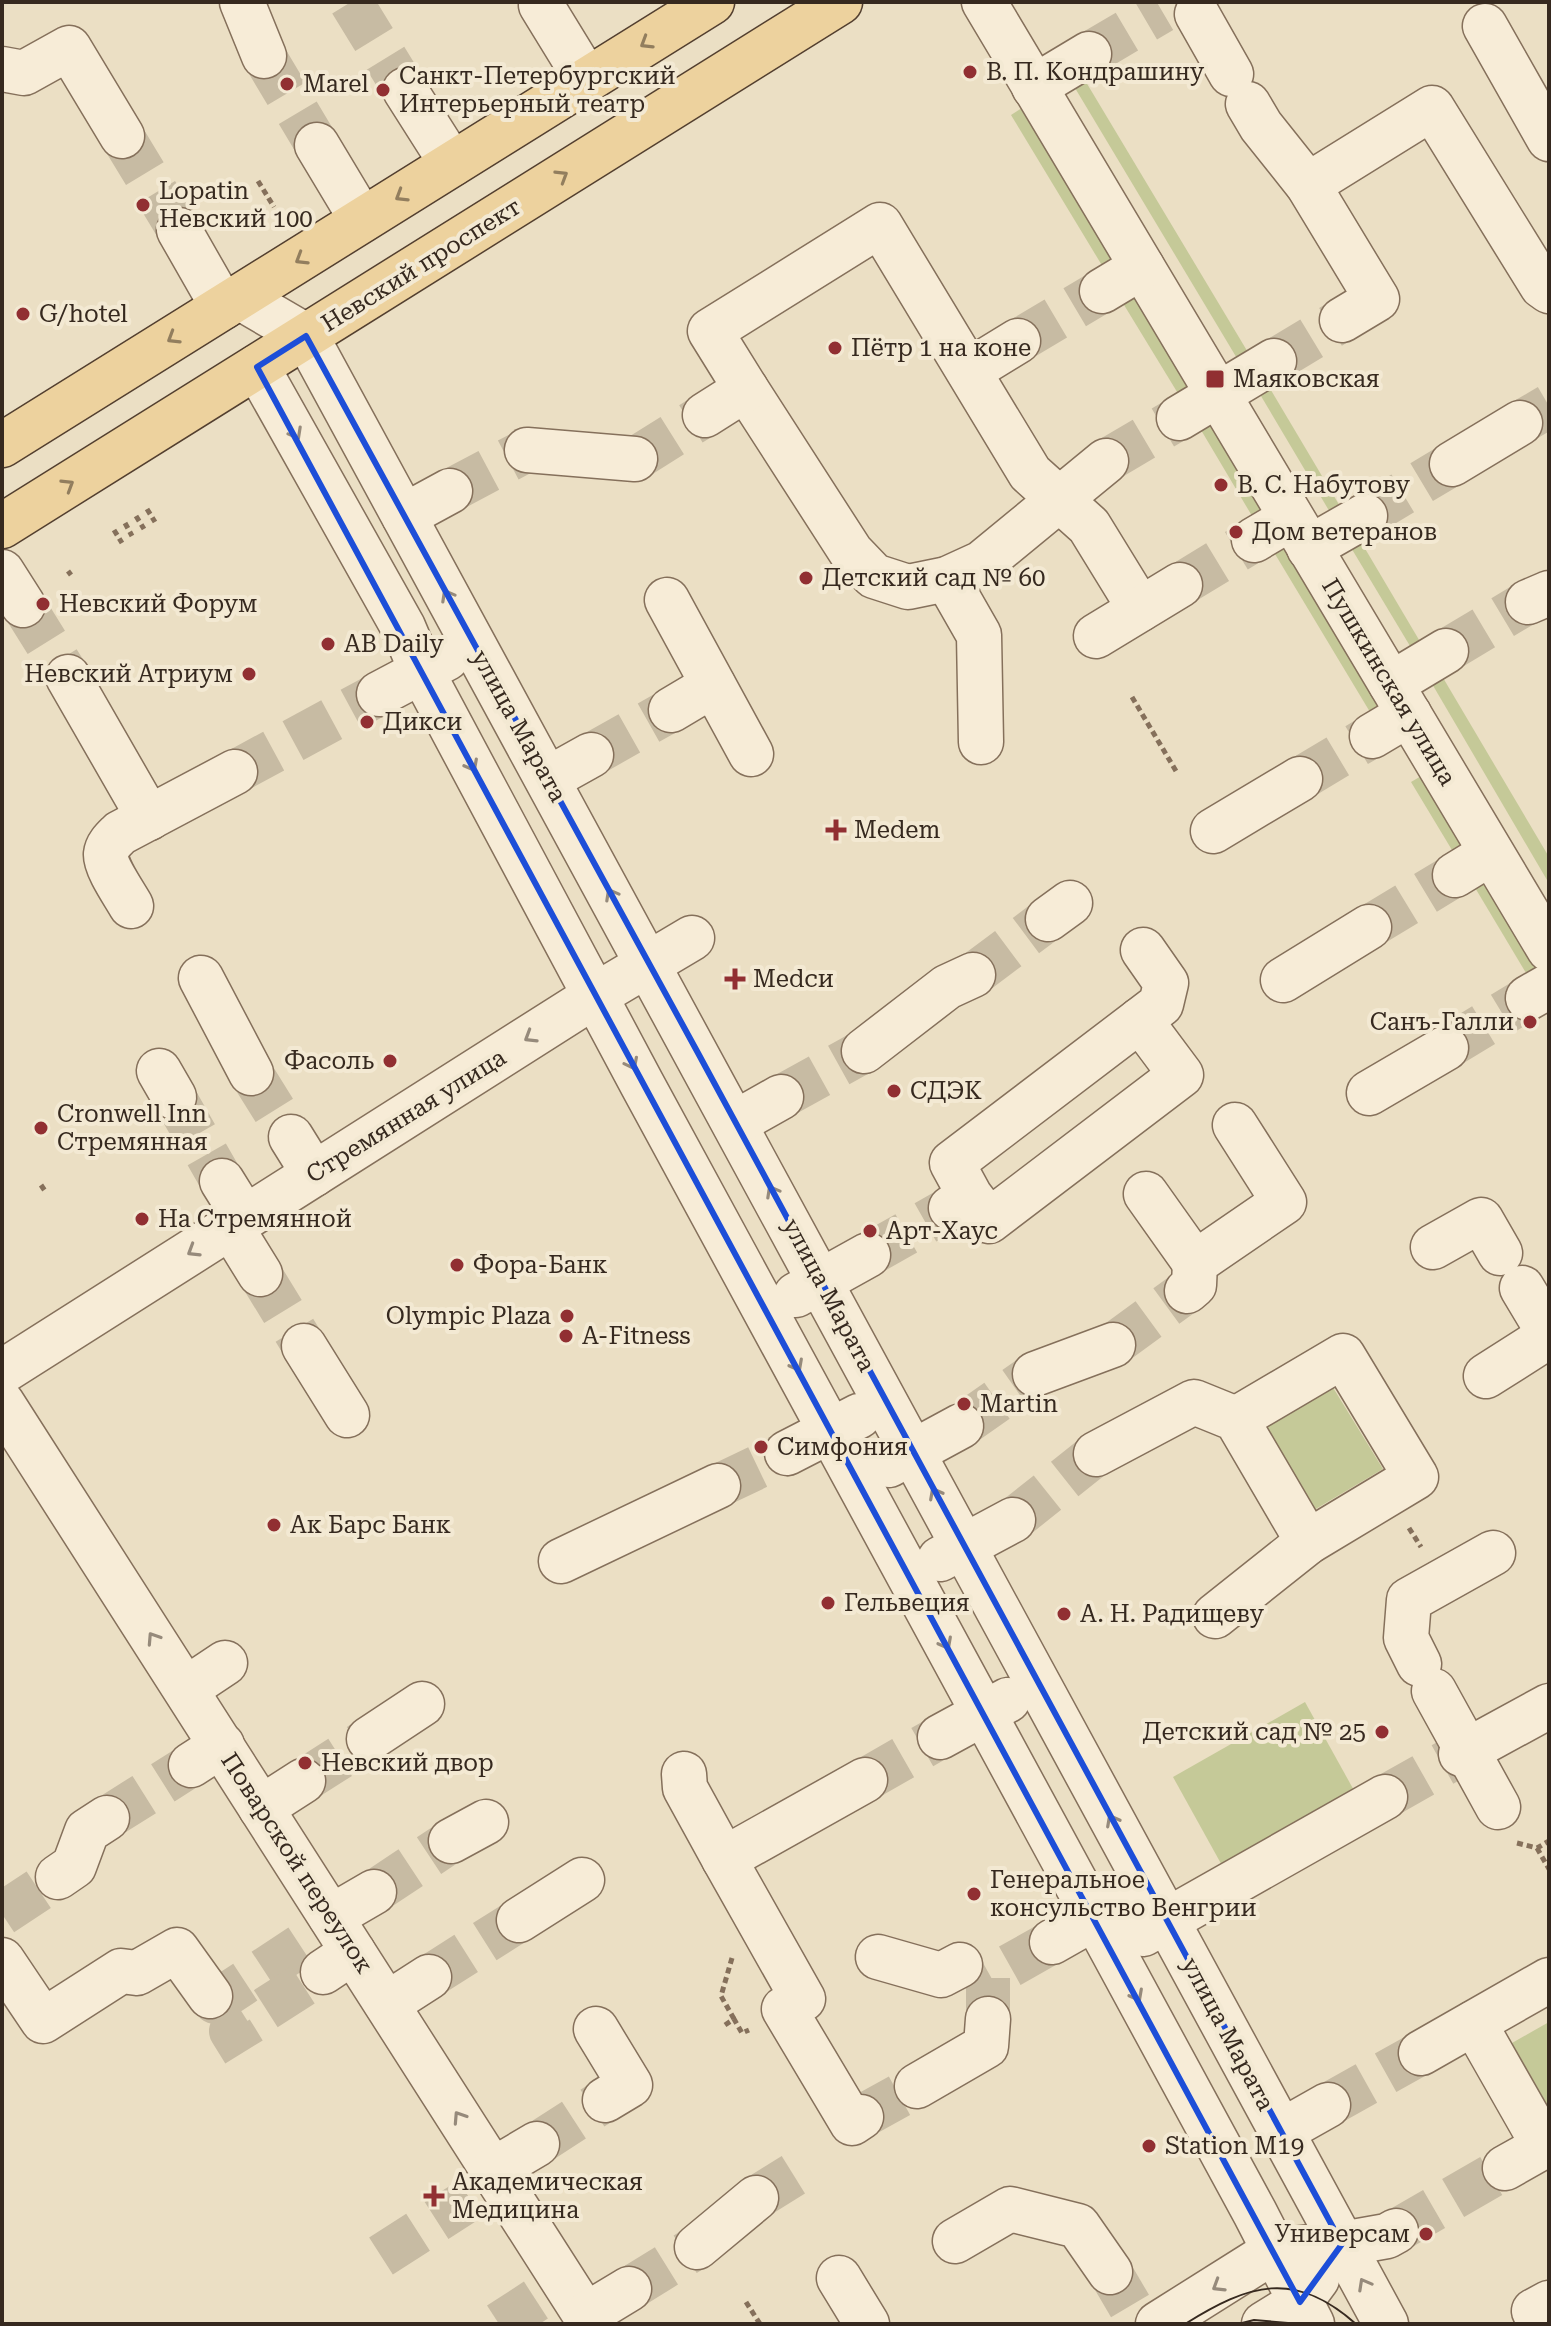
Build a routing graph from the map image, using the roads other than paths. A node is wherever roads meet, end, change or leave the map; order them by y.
1 (242, 2) edge
2 (711, 2) edge
3 (840, 2) edge
4 (984, 2) edge
5 (541, 5) dead end
6 (1192, 9) edge
7 (1485, 26) dead end
8 (1089, 54) tunnel mouth
9 (264, 56) tunnel mouth
10 (2, 69) edge
11 (587, 80) junction
12 (1034, 87) junction
13 (405, 90) tunnel mouth
14 (122, 136) tunnel mouth
15 (1549, 139) edge
16 (317, 145) tunnel mouth
17 (452, 164) junction
18 (1308, 185) junction
19 (362, 220) junction
20 (179, 230) tunnel mouth
21 (1142, 267) junction
22 (1102, 291) tunnel mouth
23 (1549, 291) edge
24 (231, 302) junction
25 (1342, 320) tunnel mouth
26 (306, 336) junction
27 (1018, 341) tunnel mouth
28 (1274, 361) tunnel mouth
29 (257, 367) junction
30 (969, 371) junction
31 (746, 389) junction
32 (1218, 394) junction
33 (705, 415) tunnel mouth
34 (1179, 418) tunnel mouth
35 (1520, 423) tunnel mouth
36 (2, 445) edge
37 (527, 450) tunnel mouth
38 (635, 459) tunnel mouth
39 (1106, 461) tunnel mouth
40 (1452, 464) tunnel mouth
41 (450, 491) tunnel mouth
42 (1060, 500) junction
43 (404, 516) junction
44 (1365, 516) tunnel mouth
45 (2, 526) edge
46 (1300, 533) junction
47 (1254, 540) tunnel mouth
48 (947, 579) junction
49 (1180, 585) tunnel mouth
50 (667, 600) dead end
51 (1140, 609) junction
52 (1096, 636) dead end
53 (473, 642) junction
54 (1446, 651) tunnel mouth
55 (422, 672) junction
56 (68, 677) tunnel mouth
57 (713, 685) junction
58 (379, 694) tunnel mouth
59 (671, 710) tunnel mouth
60 (1390, 712) junction
61 (981, 742) dead end
62 (751, 754) dead end
63 (591, 755) tunnel mouth
64 (235, 772) tunnel mouth
65 (548, 779) junction
66 (1300, 779) tunnel mouth
67 (149, 818) junction
68 (1213, 831) dead end
69 (1536, 896) edge
70 (131, 906) dead end
71 (1369, 927) tunnel mouth
72 (692, 938) dead end
73 (1549, 949) edge
74 (1143, 950) dead end
75 (648, 962) junction
76 (973, 975) tunnel mouth
77 (201, 978) dead end
78 (1283, 980) dead end
79 (596, 995) junction
80 (1140, 1020) junction
81 (1446, 1048) tunnel mouth
82 (864, 1051) tunnel mouth
83 (251, 1073) tunnel mouth
84 (1369, 1093) dead end
85 (781, 1097) tunnel mouth
86 (735, 1123) junction
87 (1235, 1125) dead end
88 (291, 1137) tunnel mouth
89 (314, 1174) junction
90 (222, 1181) tunnel mouth
91 (1146, 1194) dead end
92 (238, 1222) junction
93 (1433, 1247) dead end
94 (868, 1255) tunnel mouth
95 (260, 1274) tunnel mouth
96 (821, 1281) junction
97 (768, 1311) junction
98 (1549, 1335) edge
99 (1113, 1345) tunnel mouth
100 (304, 1346) tunnel mouth
101 (2, 1372) edge
102 (1035, 1374) tunnel mouth
103 (1486, 1376) dead end
104 (886, 1402) junction
105 (2, 1403) edge
106 (347, 1415) dead end
107 (1236, 1419) junction
108 (961, 1426) tunnel mouth
109 (832, 1431) junction
110 (913, 1452) junction
111 (787, 1453) tunnel mouth
112 (1096, 1454) tunnel mouth
113 (859, 1481) junction
114 (718, 1486) tunnel mouth
115 (1013, 1520) tunnel mouth
116 (1308, 1542) junction
117 (964, 1546) junction
118 (1493, 1553) dead end
119 (561, 1561) dead end
120 (910, 1575) junction
121 (1215, 1616) dead end
122 (225, 1663) dead end
123 (1039, 1685) junction
124 (186, 1689) junction
125 (422, 1704) dead end
126 (1549, 1706) edge
127 (983, 1713) junction
128 (940, 1737) tunnel mouth
129 (369, 1739) tunnel mouth
130 (1464, 1752) junction
131 (684, 1774) dead end
132 (865, 1780) tunnel mouth
133 (303, 1781) tunnel mouth
134 (1385, 1797) tunnel mouth
135 (261, 1808) junction
136 (107, 1818) tunnel mouth
137 (1504, 1818) road end
138 (724, 1859) junction
139 (58, 1877) tunnel mouth
140 (582, 1880) dead end
141 (374, 1892) tunnel mouth
142 (1151, 1892) junction
143 (519, 1920) tunnel mouth
144 (1097, 1921) junction
145 (1046, 1931) tunnel mouth
146 (330, 1942) junction
147 (878, 1957) dead end
148 (2, 1960) edge
149 (960, 1965) dead end
150 (429, 1977) tunnel mouth
151 (1549, 1980) edge
152 (210, 1996) dead end
153 (387, 2004) junction
154 (988, 2019) tunnel mouth
155 (1474, 2023) junction
156 (596, 2029) dead end
157 (1421, 2053) tunnel mouth
158 (917, 2086) tunnel mouth
159 (605, 2100) tunnel mouth
160 (1328, 2105) tunnel mouth
161 (861, 2117) dead end
162 (1280, 2132) junction
163 (537, 2144) tunnel mouth
164 (1547, 2144) edge
165 (1505, 2168) tunnel mouth
166 (487, 2183) junction
167 (756, 2198) tunnel mouth
168 (1396, 2231) tunnel mouth
169 (955, 2241) dead end
170 (1342, 2244) junction
171 (697, 2247) tunnel mouth
172 (1274, 2251) junction
173 (839, 2278) dead end
174 (629, 2289) tunnel mouth
175 (569, 2305) edge
176 (1135, 2306) edge
177 (1292, 2317) edge
178 (867, 2324) edge
179 (1386, 2324) edge

1 - 9 street
2 -> 11 main road
26 -> 3 main road, Невский проспект
4 - 12 street, Пушкинская улица
5 - 11 street
6 - 18 street
7 - 15 street
8 - 12 street
10 - 14 street
11 - 17 main road
12 - 21 street, Пушкинская улица
13 - 17 street
16 - 19 street
17 -> 19 main road
18 - 23 street
18 - 25 street
19 -> 24 main road
20 - 24 street
21 - 22 street
21 - 32 street, Пушкинская улица
24 - 26 street
24 -> 36 main road
26 - 29 main road, Невский проспект
26 - 43 street, улица Марата
27 - 30 street
28 - 32 street
45 -> 29 main road, Невский проспект
29 -> 55 street
30 - 31 street
30 - 42 street
31 - 33 street
31 - 48 street
32 - 34 street
32 - 46 street, Пушкинская улица
35 - 40 street
37 - 38 street
39 - 42 street
41 - 43 street
42 - 48 street
42 - 51 street
53 -> 43 street, улица Марата
44 - 46 street
46 - 47 street
46 - 60 street, Пушкинская улица
48 - 61 street
49 - 51 street
50 - 57 street
51 - 52 street
53 - 55 street
53 - 65 street, улица Марата
54 - 60 street
55 - 58 street
55 -> 79 street
56 - 67 street
57 - 59 street
57 - 62 street
60 - 69 street, Пушкинская улица
63 - 65 street
64 - 67 street
75 -> 65 street, улица Марата
66 - 68 street
67 - 70 street
69 - 73 street, Пушкинская улица
71 - 78 street
72 - 75 street, Стремянная улица
74 - 80 street
75 - 79 street, Стремянная улица
75 - 86 street, улица Марата
76 - 82 street
77 - 83 street
79 -> 89 street, Стремянная улица
79 -> 97 street
80 - 80 street
81 - 84 street
85 - 86 street
96 -> 86 street, улица Марата
87 - 91 street
88 - 89 street
89 - 92 street, Стремянная улица
90 - 92 street
92 - 95 street
92 -> 101 street, Стремянная улица
93 - 98 street
94 - 96 street
96 - 97 street
96 - 104 street, улица Марата
97 -> 109 street
98 - 103 street
99 - 102 street
100 - 106 street
104 - 109 street
104 - 110 street, улица Марата
124 -> 105 street, Поварской переулок
107 - 112 street
107 - 116 street
107 - 116 street
108 - 110 street
109 - 111 street
109 - 113 street
110 - 113 street
117 -> 110 street, улица Марата
113 - 120 street
114 - 119 street
115 - 117 street
116 - 121 street
117 - 120 street
117 - 123 street, улица Марата
118 - 130 street
120 -> 127 street
122 - 124 street
123 - 127 street
142 -> 123 street, улица Марата
124 - 135 street, Поварской переулок
125 - 129 street
126 - 130 street
127 - 128 street
127 - 144 street
130 - 137 street
131 - 138 street
132 - 138 street
133 - 135 street
134 - 142 street
135 - 146 street, Поварской переулок
136 - 139 street
138 - 161 street
140 - 143 street
141 - 146 street
142 - 144 street
142 - 144 street
142 - 162 street, улица Марата
144 - 145 street
144 -> 172 street
146 - 153 street, Поварской переулок
147 - 149 street
148 - 152 street
150 - 153 street
151 - 155 street
166 -> 153 street, Поварской переулок
154 - 158 street
155 - 157 street
155 - 164 street
156 - 159 street
160 - 162 street
162 - 170 street, улица Марата
163 - 166 street
164 - 165 street
166 - 175 street, Поварской переулок
167 - 171 street
168 - 170 street
169 - 176 street
170 - 172 street
170 - 177 street
179 -> 170 street, улица Марата
172 -> 176 street
172 - 177 street
173 - 178 street
174 - 175 street

